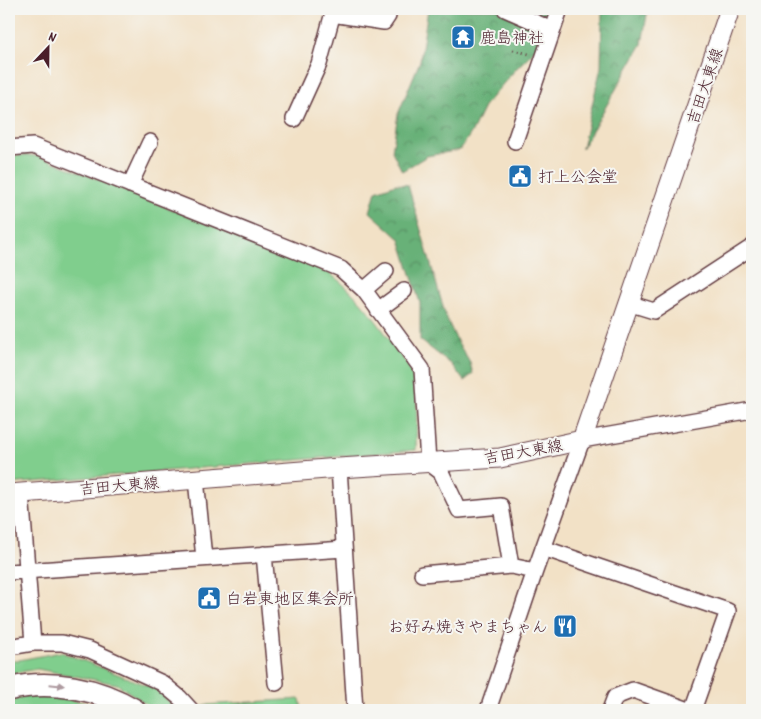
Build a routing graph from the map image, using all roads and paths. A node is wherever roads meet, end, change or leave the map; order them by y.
1 (505, 9) edge
2 (560, 9) edge
3 (730, 9) edge
4 (333, 11) edge
5 (388, 16) dead end
6 (552, 30) junction
7 (294, 119) dead end
8 (515, 140) dead end
9 (150, 142) dead end
10 (9, 148) edge
11 (130, 184) junction
12 (752, 247) edge
13 (386, 272) dead end
14 (364, 290) junction
15 (404, 291) dead end
16 (628, 303) junction
17 (378, 310) junction
18 (752, 410) edge
19 (582, 440) junction
20 (428, 462) junction
21 (339, 468) junction
22 (196, 479) junction
23 (15, 494) edge
24 (543, 548) junction
25 (344, 549) junction
26 (264, 554) junction
27 (204, 558) junction
28 (511, 566) junction
29 (28, 570) junction
30 (535, 571) junction
31 (9, 572) edge
32 (422, 574) dead end
33 (33, 643) junction
34 (9, 647) edge
35 (276, 684) dead end
36 (9, 689) edge
37 (134, 710) edge
38 (191, 710) edge
39 (355, 710) edge
40 (488, 710) edge
41 (610, 710) edge
42 (691, 710) edge

1 - 6 street
2 - 6 street
3 - 16 main road, 吉田大東線
4 - 5 street
4 - 7 street
6 - 8 street
9 - 11 street
10 - 11 street
11 - 14 street
12 - 16 street
13 - 14 street
14 - 17 street
15 - 17 street
16 - 19 main road, 吉田大東線
17 - 20 street
18 - 19 street
19 - 20 main road, 吉田大東線
19 - 24 street
20 - 21 main road, 吉田大東線
20 - 28 street
21 - 22 main road, 吉田大東線
21 - 25 street
22 - 23 main road, 吉田大東線
22 - 27 street
23 - 29 street
24 - 30 street
24 - 42 street
25 - 26 street
25 - 39 street
26 - 27 street
26 - 35 street
27 - 29 street
28 - 30 street
28 - 32 street
29 - 31 street
29 - 33 street
30 - 40 street
33 - 34 street
33 - 38 street
36 -> 37 highway
41 - 42 street

